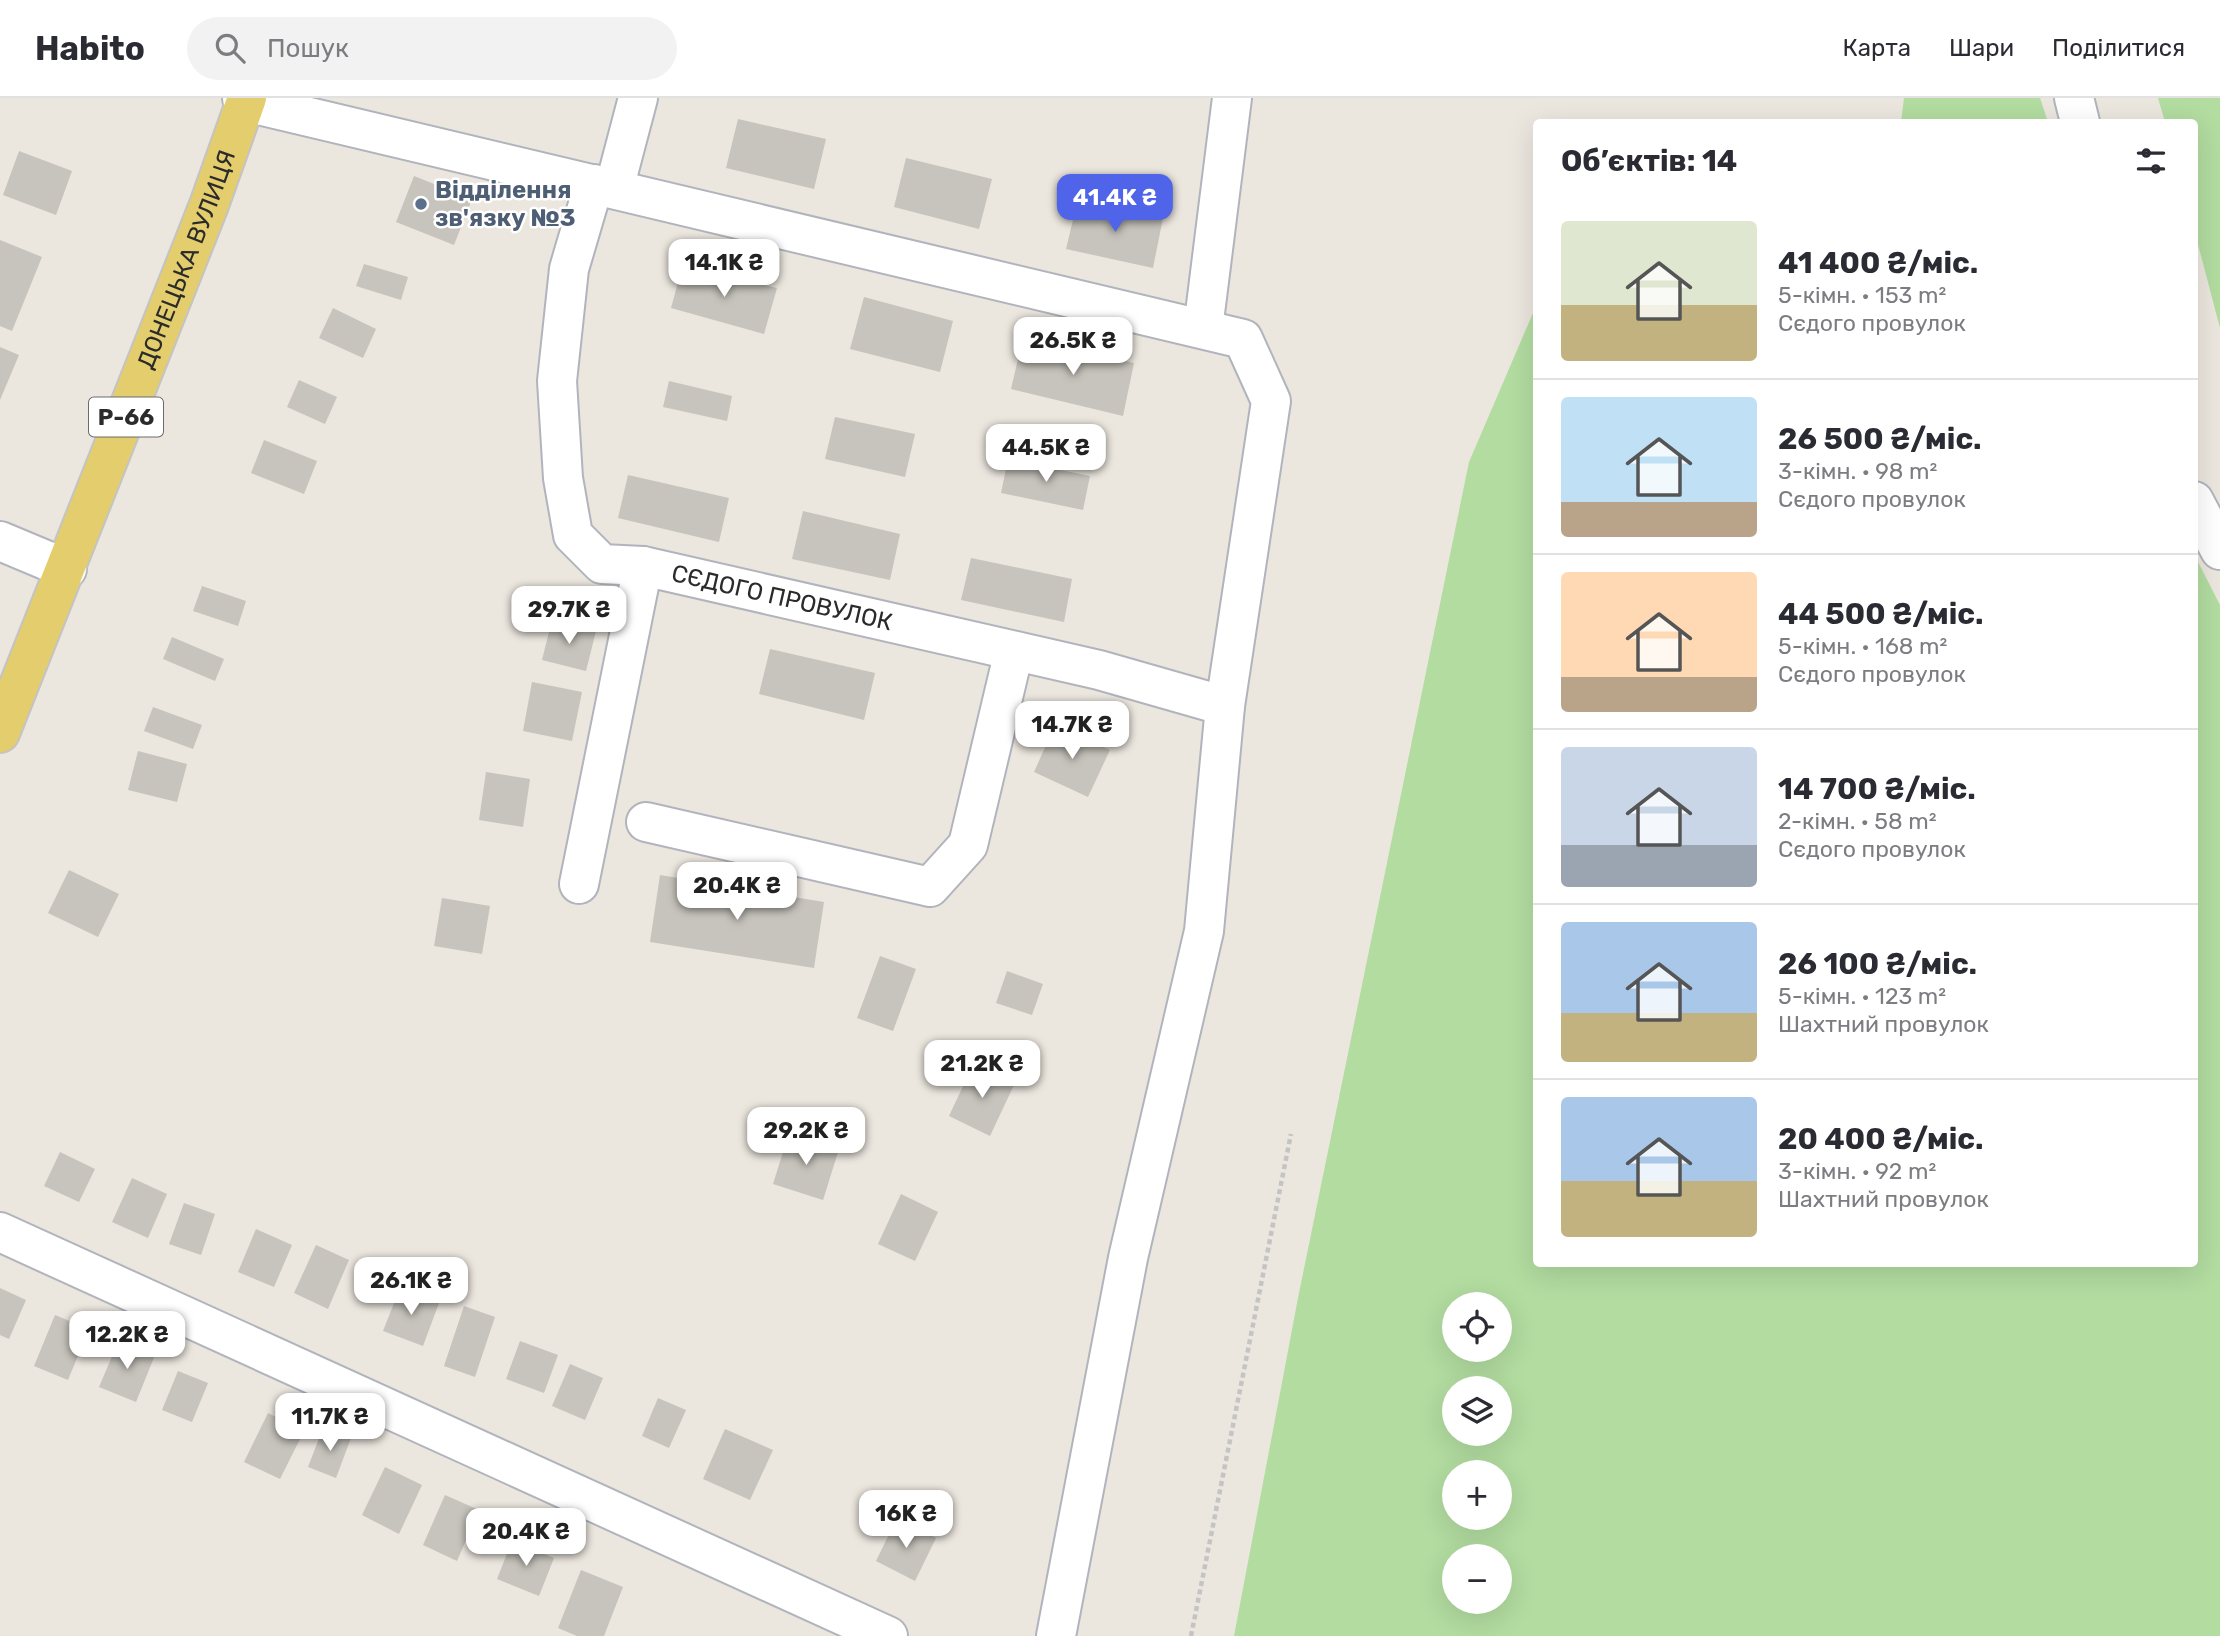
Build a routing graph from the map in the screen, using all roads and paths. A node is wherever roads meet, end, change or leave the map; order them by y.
1 (638, 98) edge
2 (1232, 98) edge
3 (2074, 98) edge
4 (245, 99) edge
5 (2079, 119) edge
6 (604, 186) junction
7 (1203, 329) junction
8 (2198, 509) edge
9 (0, 541) edge
10 (2220, 550) edge
11 (643, 566) junction
12 (67, 569) junction
13 (1014, 651) junction
14 (1225, 706) junction
15 (0, 733) edge
16 (646, 822) dead end
17 (579, 884) dead end
18 (1291, 1134) dead end
19 (0, 1232) edge
20 (888, 1636) edge
21 (1056, 1636) edge
22 (1191, 1636) edge

1 - 6 street, СЄДОГО ПРОВУЛОК
2 - 7 street
3 - 5 street
4 - 6 street
4 - 12 main road, ДОНЕЦЬКА ВУЛИЦЯ / Р-66
6 - 7 street
6 - 11 street, СЄДОГО ПРОВУЛОК
7 - 14 street
8 - 10 street
9 - 12 street
11 - 13 street, СЄДОГО ПРОВУЛОК
11 - 17 street
12 - 15 main road, ДОНЕЦЬКА ВУЛИЦЯ / Р-66
13 - 14 street, СЄДОГО ПРОВУЛОК
13 - 16 street
14 - 21 street
18 - 22 path
19 - 20 street

